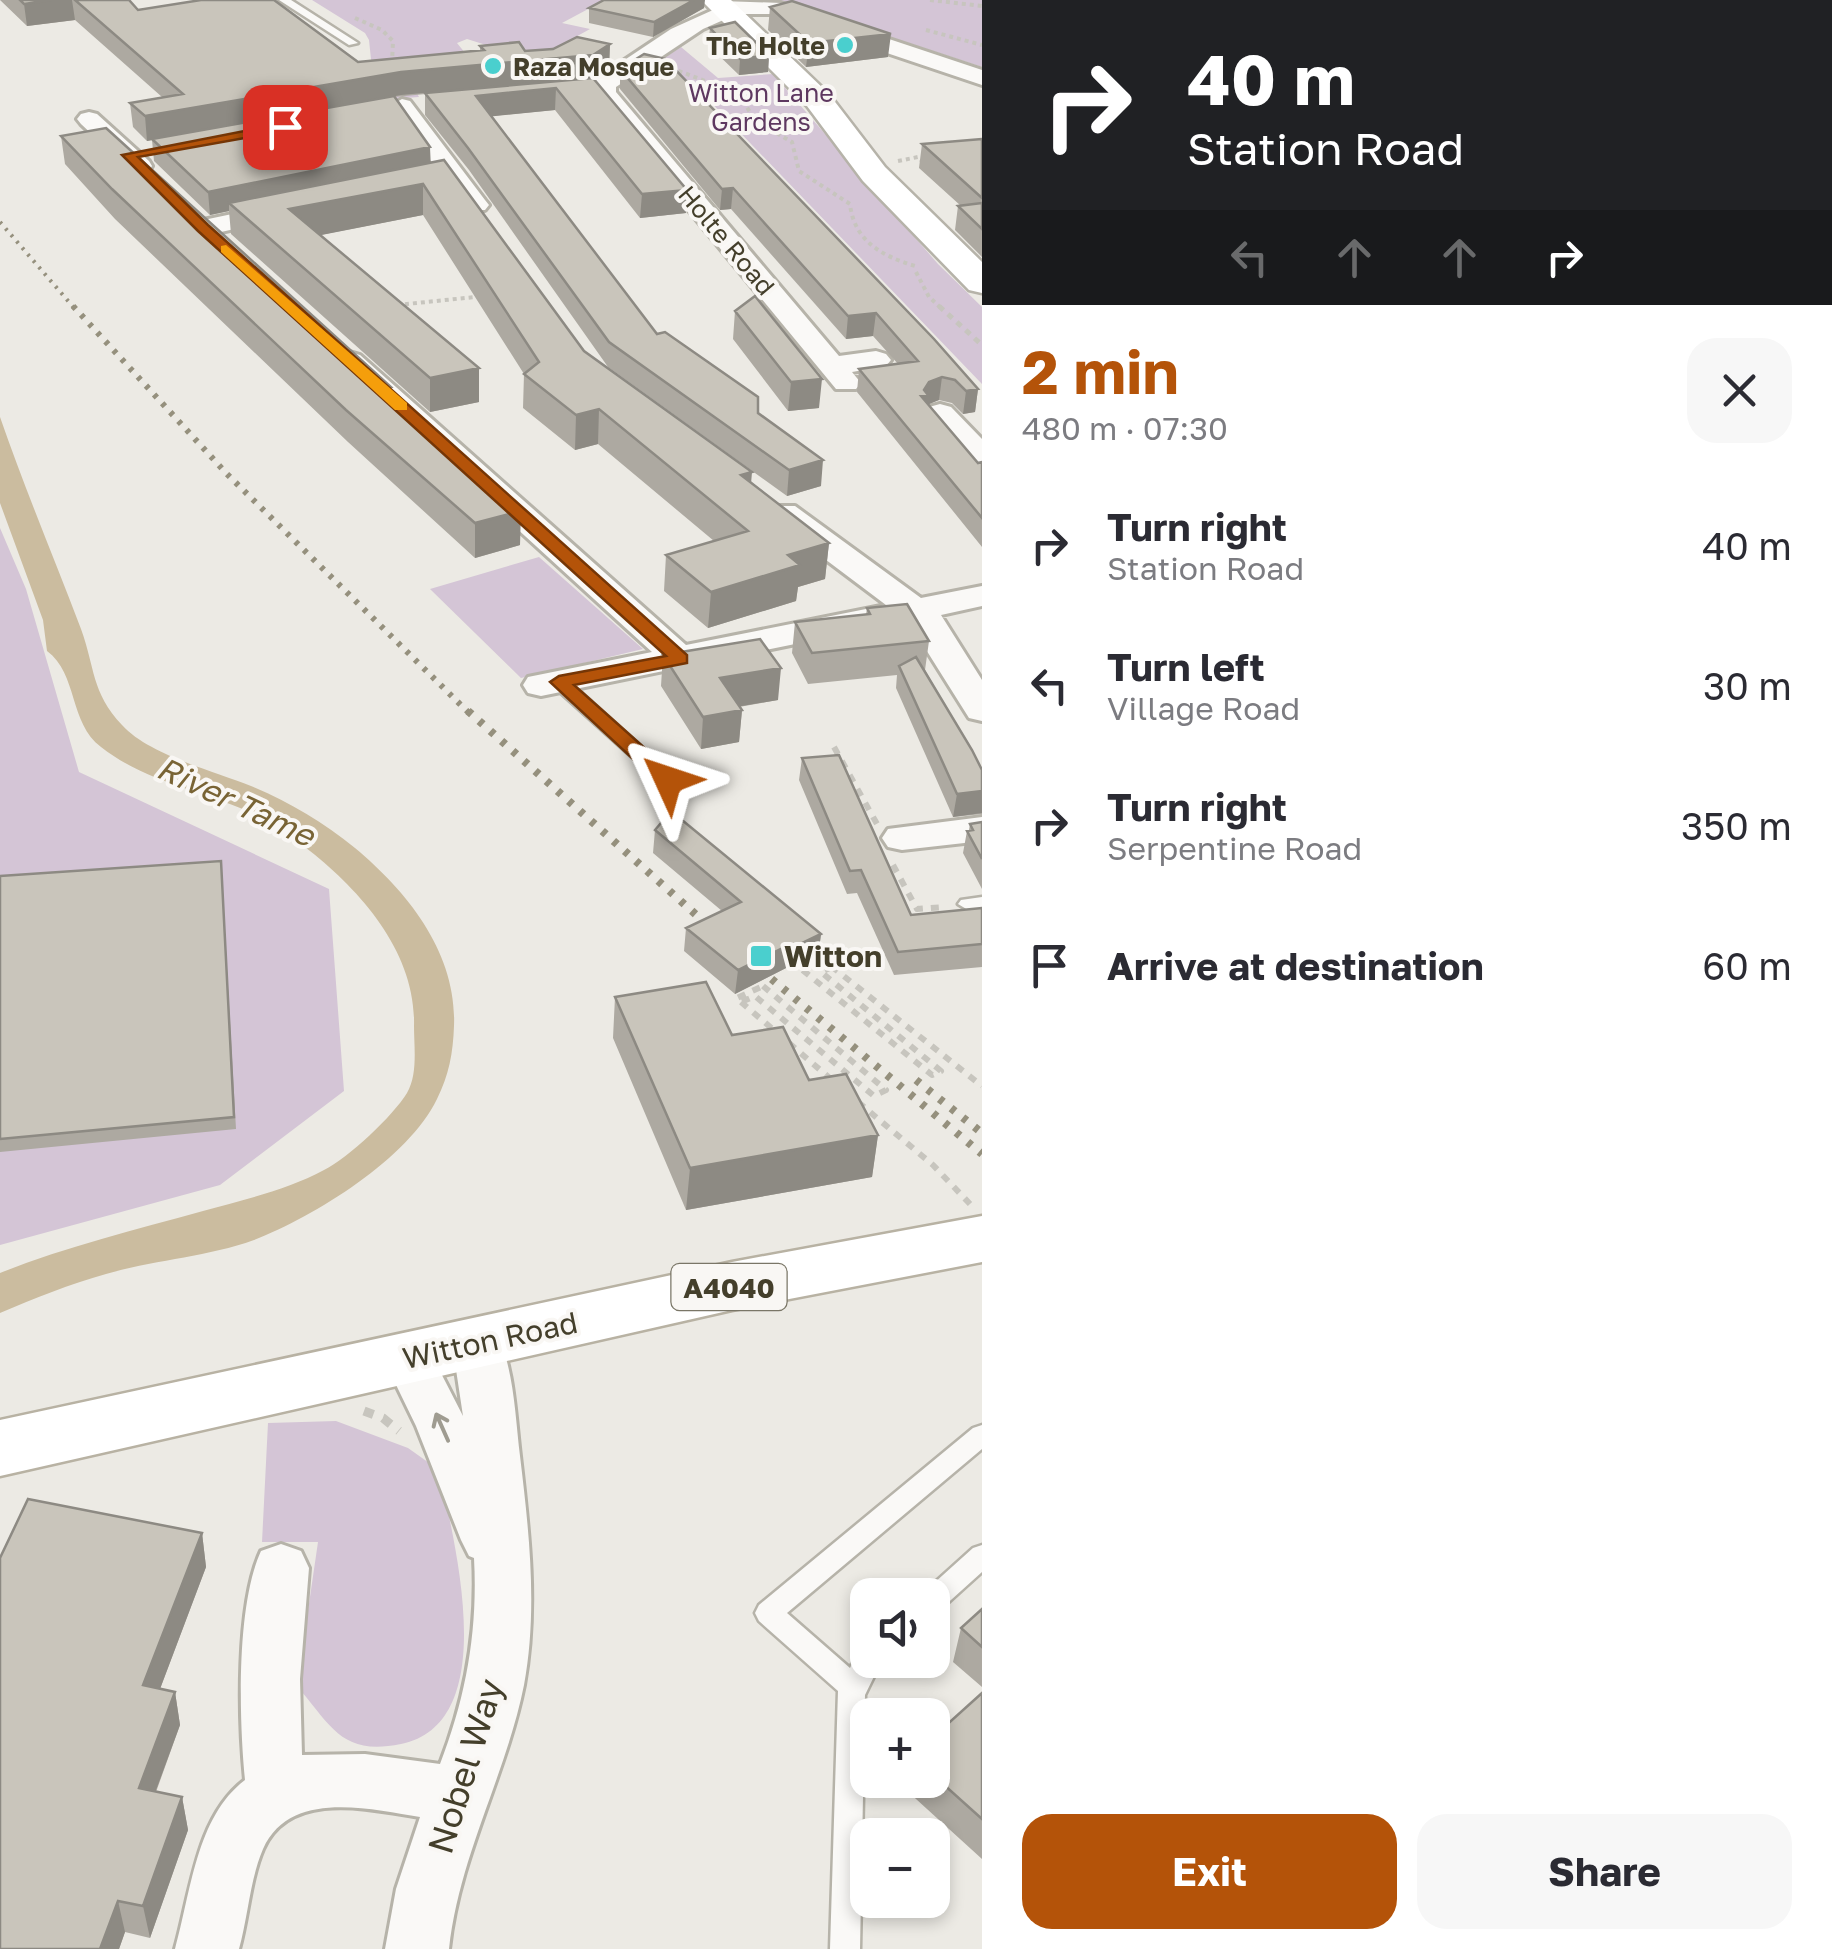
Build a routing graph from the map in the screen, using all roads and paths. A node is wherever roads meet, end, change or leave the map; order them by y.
1 (930, 0) edge
2 (286, 1) edge
3 (268, 4) edge
4 (721, 6) edge
5 (982, 6) edge
6 (353, 43) dead end
7 (642, 59) junction
8 (982, 78) edge
9 (405, 107) edge
10 (89, 120) dead end
11 (168, 148) edge
12 (128, 155) junction
13 (900, 167) dead end
14 (915, 167) dead end
15 (456, 176) junction
16 (417, 184) edge
17 (300, 208) edge
18 (490, 225) edge
19 (203, 228) junction
20 (231, 253) edge
21 (982, 282) edge
22 (475, 296) edge
23 (385, 306) edge
24 (330, 343) edge
25 (982, 344) edge
26 (876, 360) dead end
27 (940, 414) edge
28 (982, 457) edge
29 (755, 492) edge
30 (982, 596) edge
31 (915, 609) junction
32 (680, 659) junction
33 (550, 683) joint
34 (982, 710) edge
35 (834, 746) dead end
36 (668, 780) dead end
37 (982, 830) edge
38 (902, 838) junction
39 (975, 903) edge
40 (832, 967) junction
41 (742, 1002) junction
42 (837, 1084) edge
43 (982, 1086) edge
44 (851, 1096) edge
45 (977, 1223) edge
46 (478, 1343) junction
47 (408, 1358) junction
48 (982, 1434) edge
49 (0, 1448) edge
50 (982, 1556) edge
51 (281, 1568) dead end
52 (506, 1582) junction
53 (950, 1584) edge
54 (859, 1678) edge
55 (854, 1688) junction
56 (276, 1790) junction
57 (456, 1795) junction
58 (208, 1949) edge
59 (417, 1949) edge
60 (845, 1949) edge

1 - 5 path
2 - 3 lane
2 - 6 lane
4 - 7 street, Holte Road
4 - 8 street
4 - 21 main road
7 - 25 path
7 - 26 street, Holte Road
9 - 15 street
10 - 12 street
11 - 12 street
12 - 19 street
13 - 14 path
15 - 16 street
15 - 18 street
17 - 19 street
19 - 20 street
22 - 23 path
24 - 32 street
27 - 28 street
29 - 31 street
30 - 31 street
31 - 32 street
31 - 34 street
32 - 33 street
33 - 36 lane
35 - 38 path
37 - 38 street
38 - 39 path
40 - 40 path
40 - 43 path
41 - 41 path
41 - 42 path
44 - 45 path
45 - 46 main road, Witton Road / A4040
46 - 47 main road, Witton Road / A4040
46 - 52 street, Nobel Way
47 - 49 main road, Witton Road / A4040
52 -> 47 street, Nobel Way
48 - 55 lane
50 - 53 lane
51 - 56 street
52 - 57 street, Nobel Way
54 - 55 lane
55 - 60 lane
56 - 57 street
56 - 58 street
57 - 59 street, Nobel Way

